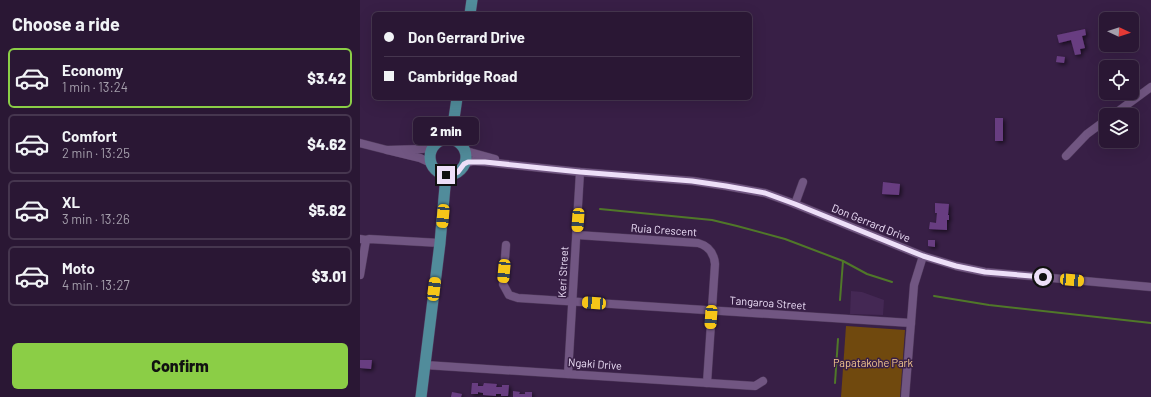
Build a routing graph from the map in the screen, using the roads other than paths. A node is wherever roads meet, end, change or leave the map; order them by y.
1 (472, 0) edge
2 (470, 12) edge
3 (1151, 87) edge
4 (458, 100) edge
5 (1122, 108) edge
6 (1099, 125) edge
7 (451, 139) junction
8 (360, 143) edge
9 (433, 148) junction
10 (387, 150) junction
11 (466, 151) junction
12 (1066, 156) dead end
13 (431, 163) junction
14 (464, 164) junction
15 (514, 164) junction
16 (580, 172) junction
17 (446, 175) junction
18 (803, 182) dead end
19 (795, 204) junction
20 (577, 235) junction
21 (363, 240) edge
22 (440, 243) junction
23 (506, 245) dead end
24 (923, 256) junction
25 (360, 275) edge
26 (1151, 287) edge
27 (572, 302) junction
28 (712, 311) junction
29 (910, 323) junction
30 (425, 365) junction
31 (568, 374) junction
32 (763, 381) dead end
33 (707, 383) junction
34 (421, 397) edge
35 (905, 397) edge

1 - 2 main road
3 - 5 street
4 - 7 main road
6 - 12 street
7 - 9 main road
7 - 11 main road
8 - 10 street
9 - 10 street
9 - 13 main road
10 - 13 street
11 - 14 main road
11 - 15 street, Don Gerrard Drive
13 - 17 main road
14 - 15 street, Don Gerrard Drive
14 - 17 main road
15 - 16 street, Don Gerrard Drive
16 - 19 street, Don Gerrard Drive
16 - 20 street, Keri Street
17 - 22 main road
18 - 19 street
19 - 24 street, Don Gerrard Drive
20 - 27 street, Keri Street
20 - 28 street, Ruia Crescent
21 - 22 street
21 - 25 street
22 - 30 main road
23 - 27 street, Tangaroa Street
24 - 26 street, Don Gerrard Drive
24 - 29 street
27 - 28 street, Tangaroa Street
27 - 31 street, Keri Street
28 - 29 street, Tangaroa Street
28 - 33 street, Ruia Crescent
29 - 35 street
30 - 31 street, Ngaki Drive
30 - 34 main road
31 - 33 street, Ngaki Drive
32 - 33 street, Ngaki Drive

